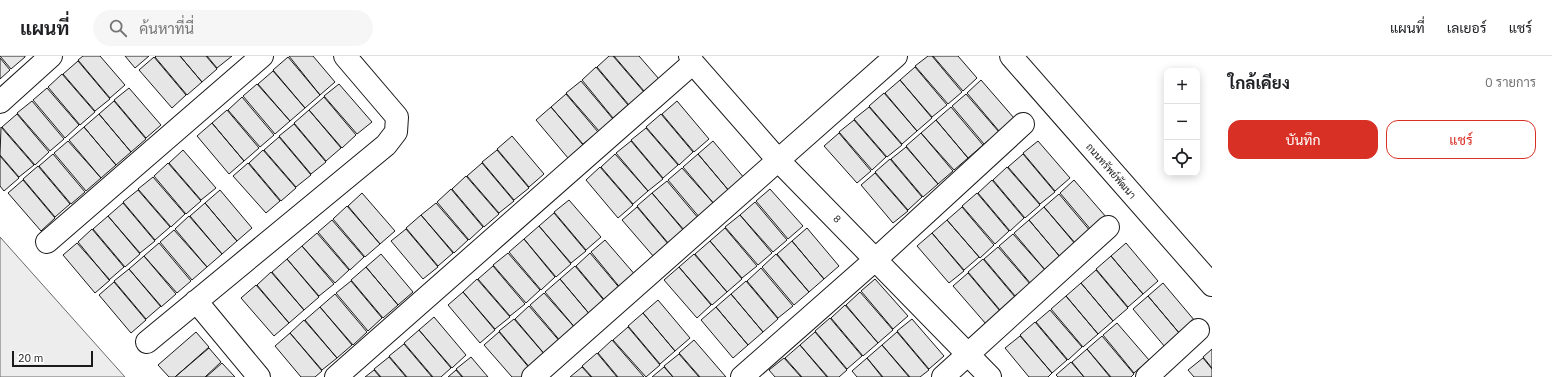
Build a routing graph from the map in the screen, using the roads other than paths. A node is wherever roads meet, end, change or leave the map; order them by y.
1 (51, 56) edge
2 (262, 56) edge
3 (345, 56) edge
4 (1011, 56) edge
5 (892, 57) edge
6 (692, 60) edge
7 (0, 102) edge
8 (1022, 124) dead end
9 (778, 160) junction
10 (1108, 227) dead end
11 (47, 242) dead end
12 (876, 259) junction
13 (1212, 285) edge
14 (196, 301) junction
15 (1198, 330) dead end
16 (147, 342) dead end
17 (969, 354) junction
18 (259, 377) edge
19 (336, 377) edge
20 (534, 377) edge
21 (742, 377) edge
22 (943, 377) edge
23 (990, 377) edge
24 (1147, 377) edge

1 - 7 street
2 - 11 street
3 - 14 street
4 - 13 street, ถนนทรัพย์พัฒนา
5 - 9 street
6 - 9 street, 8
6 - 19 street
8 - 12 street
9 - 12 street, 8
9 - 20 street
10 - 17 street
12 - 17 street, 8
12 - 21 street
14 - 16 street
14 - 18 street
15 - 24 street
17 - 22 street
17 - 23 street, 8

